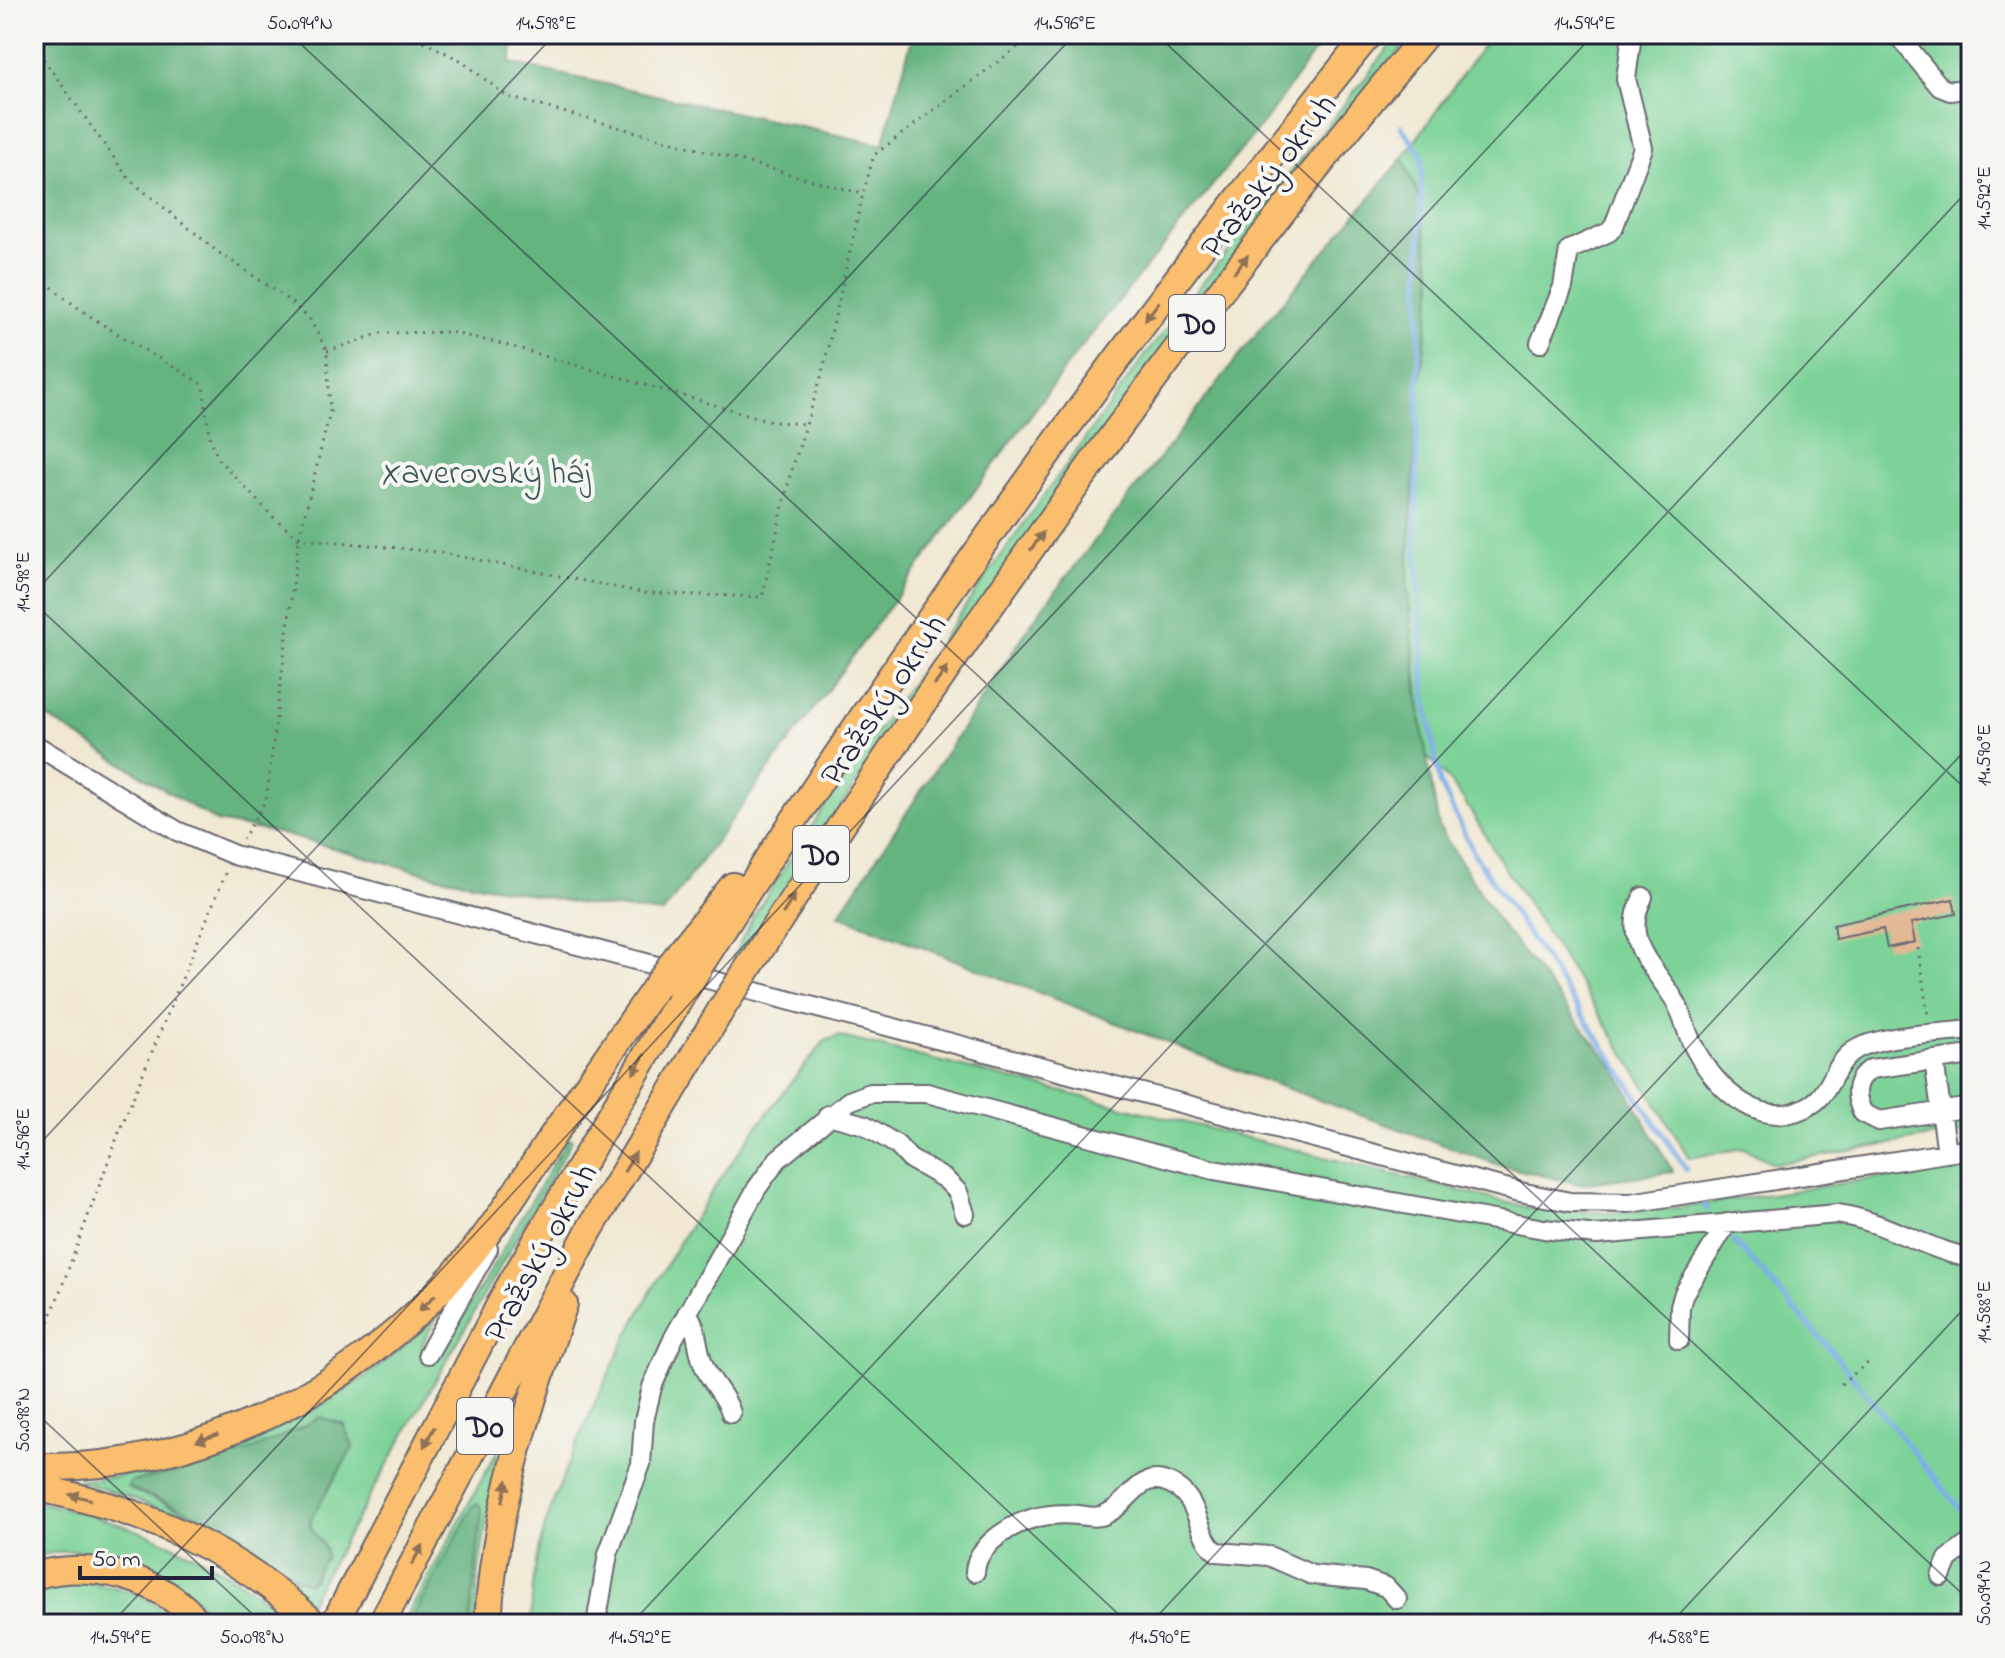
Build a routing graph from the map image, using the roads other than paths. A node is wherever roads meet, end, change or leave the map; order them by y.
1 (1369, 34) edge
2 (1426, 34) edge
3 (1632, 34) edge
4 (1897, 34) edge
5 (1971, 88) edge
6 (1540, 343) dead end
7 (34, 744) edge
8 (1643, 897) dead end
9 (692, 956) junction
10 (653, 991) junction
11 (1971, 1030) edge
12 (1971, 1055) edge
13 (1934, 1060) junction
14 (1971, 1107) edge
15 (1941, 1111) junction
16 (828, 1115) junction
17 (1971, 1149) edge
18 (1947, 1153) junction
19 (965, 1214) dead end
20 (1727, 1223) junction
21 (590, 1229) junction
22 (1971, 1258) edge
23 (687, 1313) junction
24 (1679, 1340) dead end
25 (428, 1354) dead end
26 (731, 1413) dead end
27 (34, 1467) edge
28 (34, 1487) edge
29 (1971, 1542) edge
30 (975, 1572) dead end
31 (34, 1576) edge
32 (1941, 1576) dead end
33 (1397, 1599) dead end
34 (339, 1613) edge
35 (199, 1624) edge
36 (315, 1624) edge
37 (381, 1624) edge
38 (488, 1624) edge
39 (596, 1624) edge

1 -> 9 highway, Pražský okruh / D0
21 -> 2 highway, Pražský okruh / D0, bridge
3 - 6 street
4 - 5 street
7 - 18 street
8 - 11 street
9 - 10 highway, bridge
9 -> 34 highway, Pražský okruh / D0, bridge
10 - 25 street
10 -> 27 highway
12 - 13 street
13 - 15 street
13 - 15 street
14 - 15 street
15 - 18 street
16 - 19 street
16 - 20 street
16 - 23 street
17 - 18 street
20 - 22 street
20 - 24 street
37 -> 21 highway, Pražský okruh / D0
38 -> 21 highway
23 - 26 street
23 - 39 street
36 -> 28 highway
29 - 32 street
30 - 33 street
31 - 35 highway

